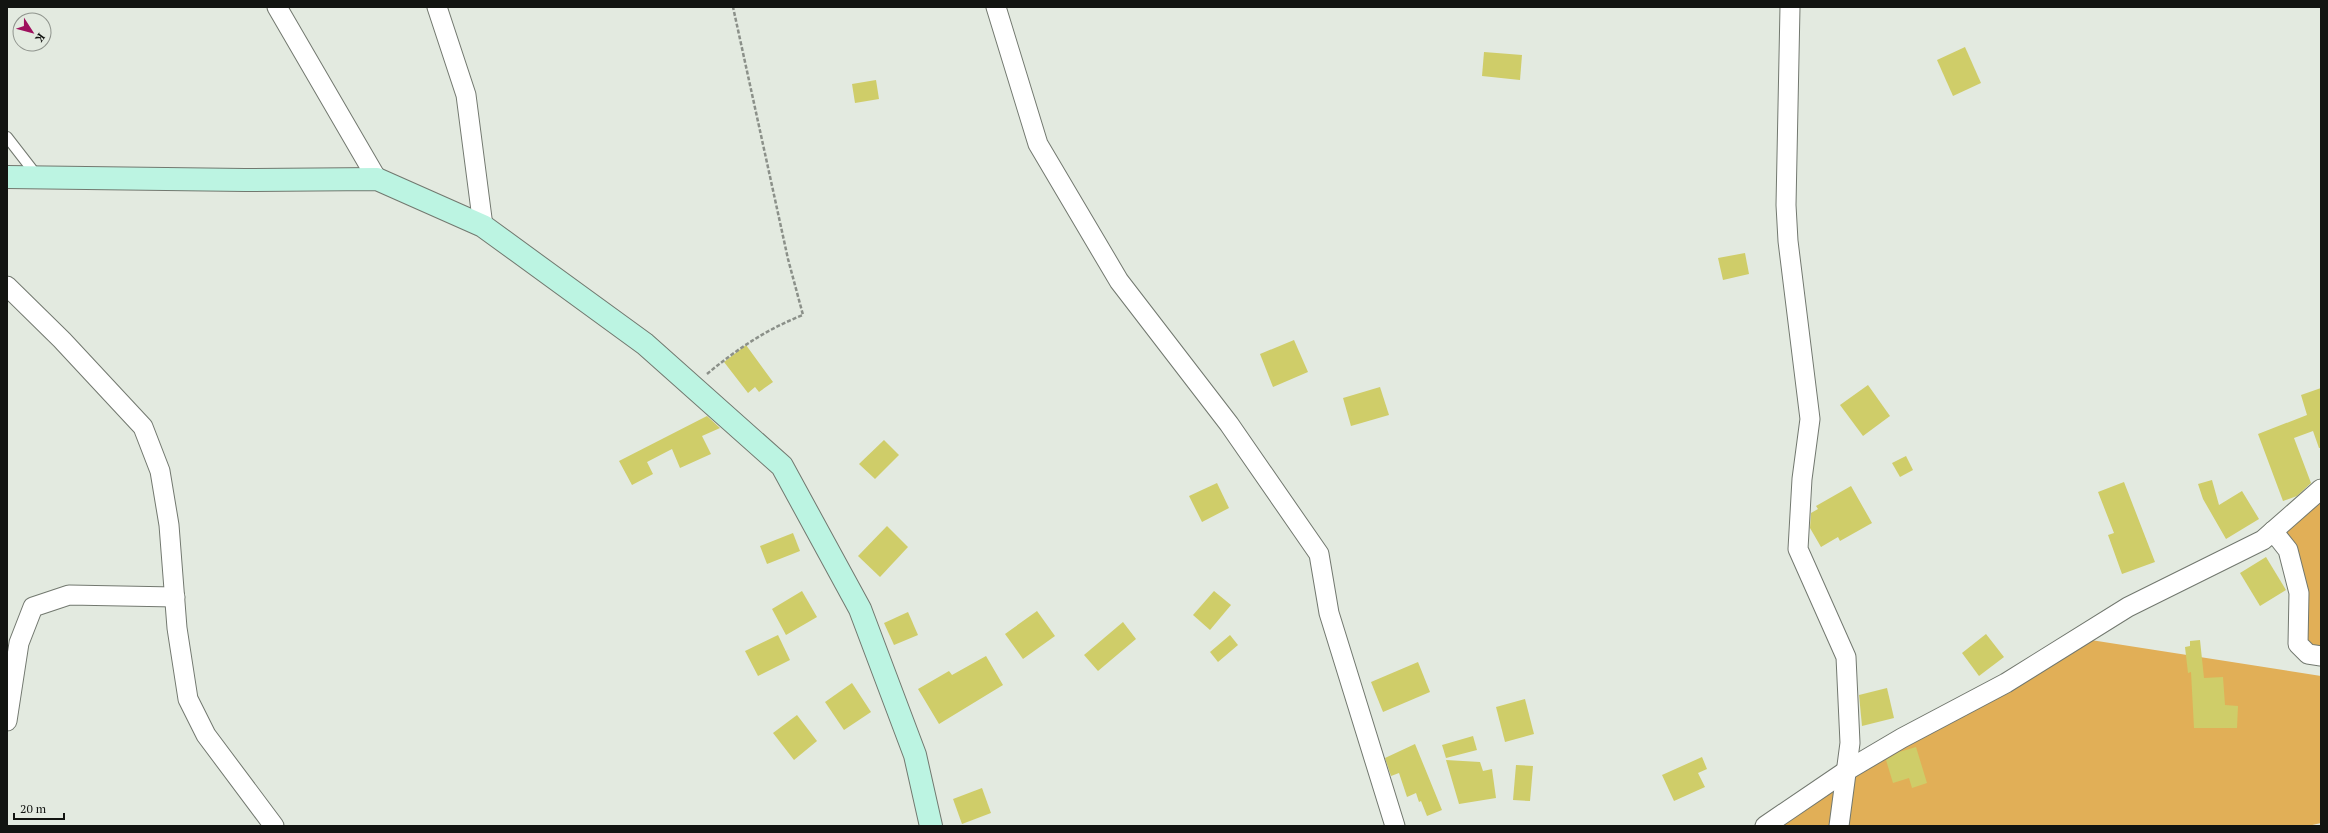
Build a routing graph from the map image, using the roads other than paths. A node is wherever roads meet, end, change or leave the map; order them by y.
1 (277, 7) edge
2 (437, 7) edge
3 (996, 7) edge
4 (1790, 7) edge
5 (7, 137) edge
6 (7, 177) edge
7 (38, 177) junction
8 (376, 179) junction
9 (482, 226) junction
10 (7, 286) edge
11 (2321, 489) edge
12 (2273, 531) junction
13 (175, 597) junction
14 (2321, 656) edge
15 (7, 721) edge
16 (1846, 771) junction
17 (274, 826) edge
18 (931, 826) edge
19 (1395, 826) edge
20 (1765, 826) edge
21 (1840, 826) edge

1 - 8 street
2 - 9 street
3 - 19 street
4 - 16 street
5 - 7 lane
6 - 7 street
7 - 8 street
8 - 9 street
9 - 18 street
10 - 13 street
11 - 12 street
12 - 14 street
12 - 16 street
13 - 15 street
13 - 17 street
16 - 20 street
16 - 21 street

